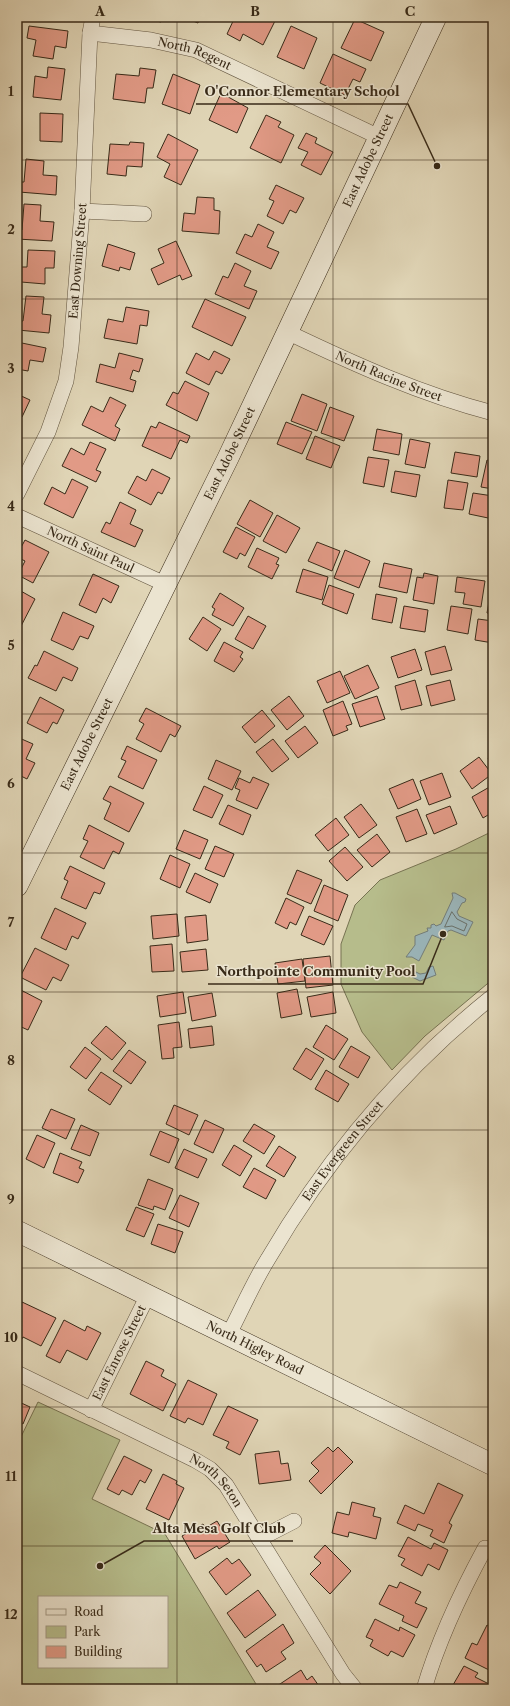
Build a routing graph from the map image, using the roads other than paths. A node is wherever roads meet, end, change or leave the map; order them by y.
1 (92, 17) edge
2 (436, 17) edge
3 (90, 33) junction
4 (379, 137) junction
5 (82, 211) junction
6 (144, 214) dead end
7 (287, 332) junction
8 (493, 413) edge
9 (17, 494) edge
10 (17, 516) edge
11 (165, 584) junction
12 (17, 886) edge
13 (493, 996) edge
14 (17, 1231) edge
15 (148, 1295) junction
16 (229, 1334) junction
17 (17, 1373) edge
18 (91, 1410) junction
19 (493, 1465) edge
20 (294, 1521) dead end
21 (259, 1539) junction
22 (485, 1548) dead end
23 (355, 1689) edge
24 (424, 1689) edge

1 - 3 street, East Downing Street
2 - 4 street, East Adobe Street
3 - 4 street, North Regent
3 - 5 street, East Downing Street
4 - 7 street, East Adobe Street
5 - 6 street
5 - 9 street, East Downing Street
7 - 8 street, North Racine Street
7 - 11 street, East Adobe Street
10 - 11 street, North Saint Paul
11 - 12 street, East Adobe Street
13 - 16 street, East Evergreen Street
14 - 15 street, North Higley Road
15 - 16 street, North Higley Road
15 - 18 street, East Enrose Street
16 - 19 street, North Higley Road
17 - 18 street, North Seton
18 - 21 street, North Seton
20 - 21 street
21 - 23 street, North Seton
22 - 24 street

